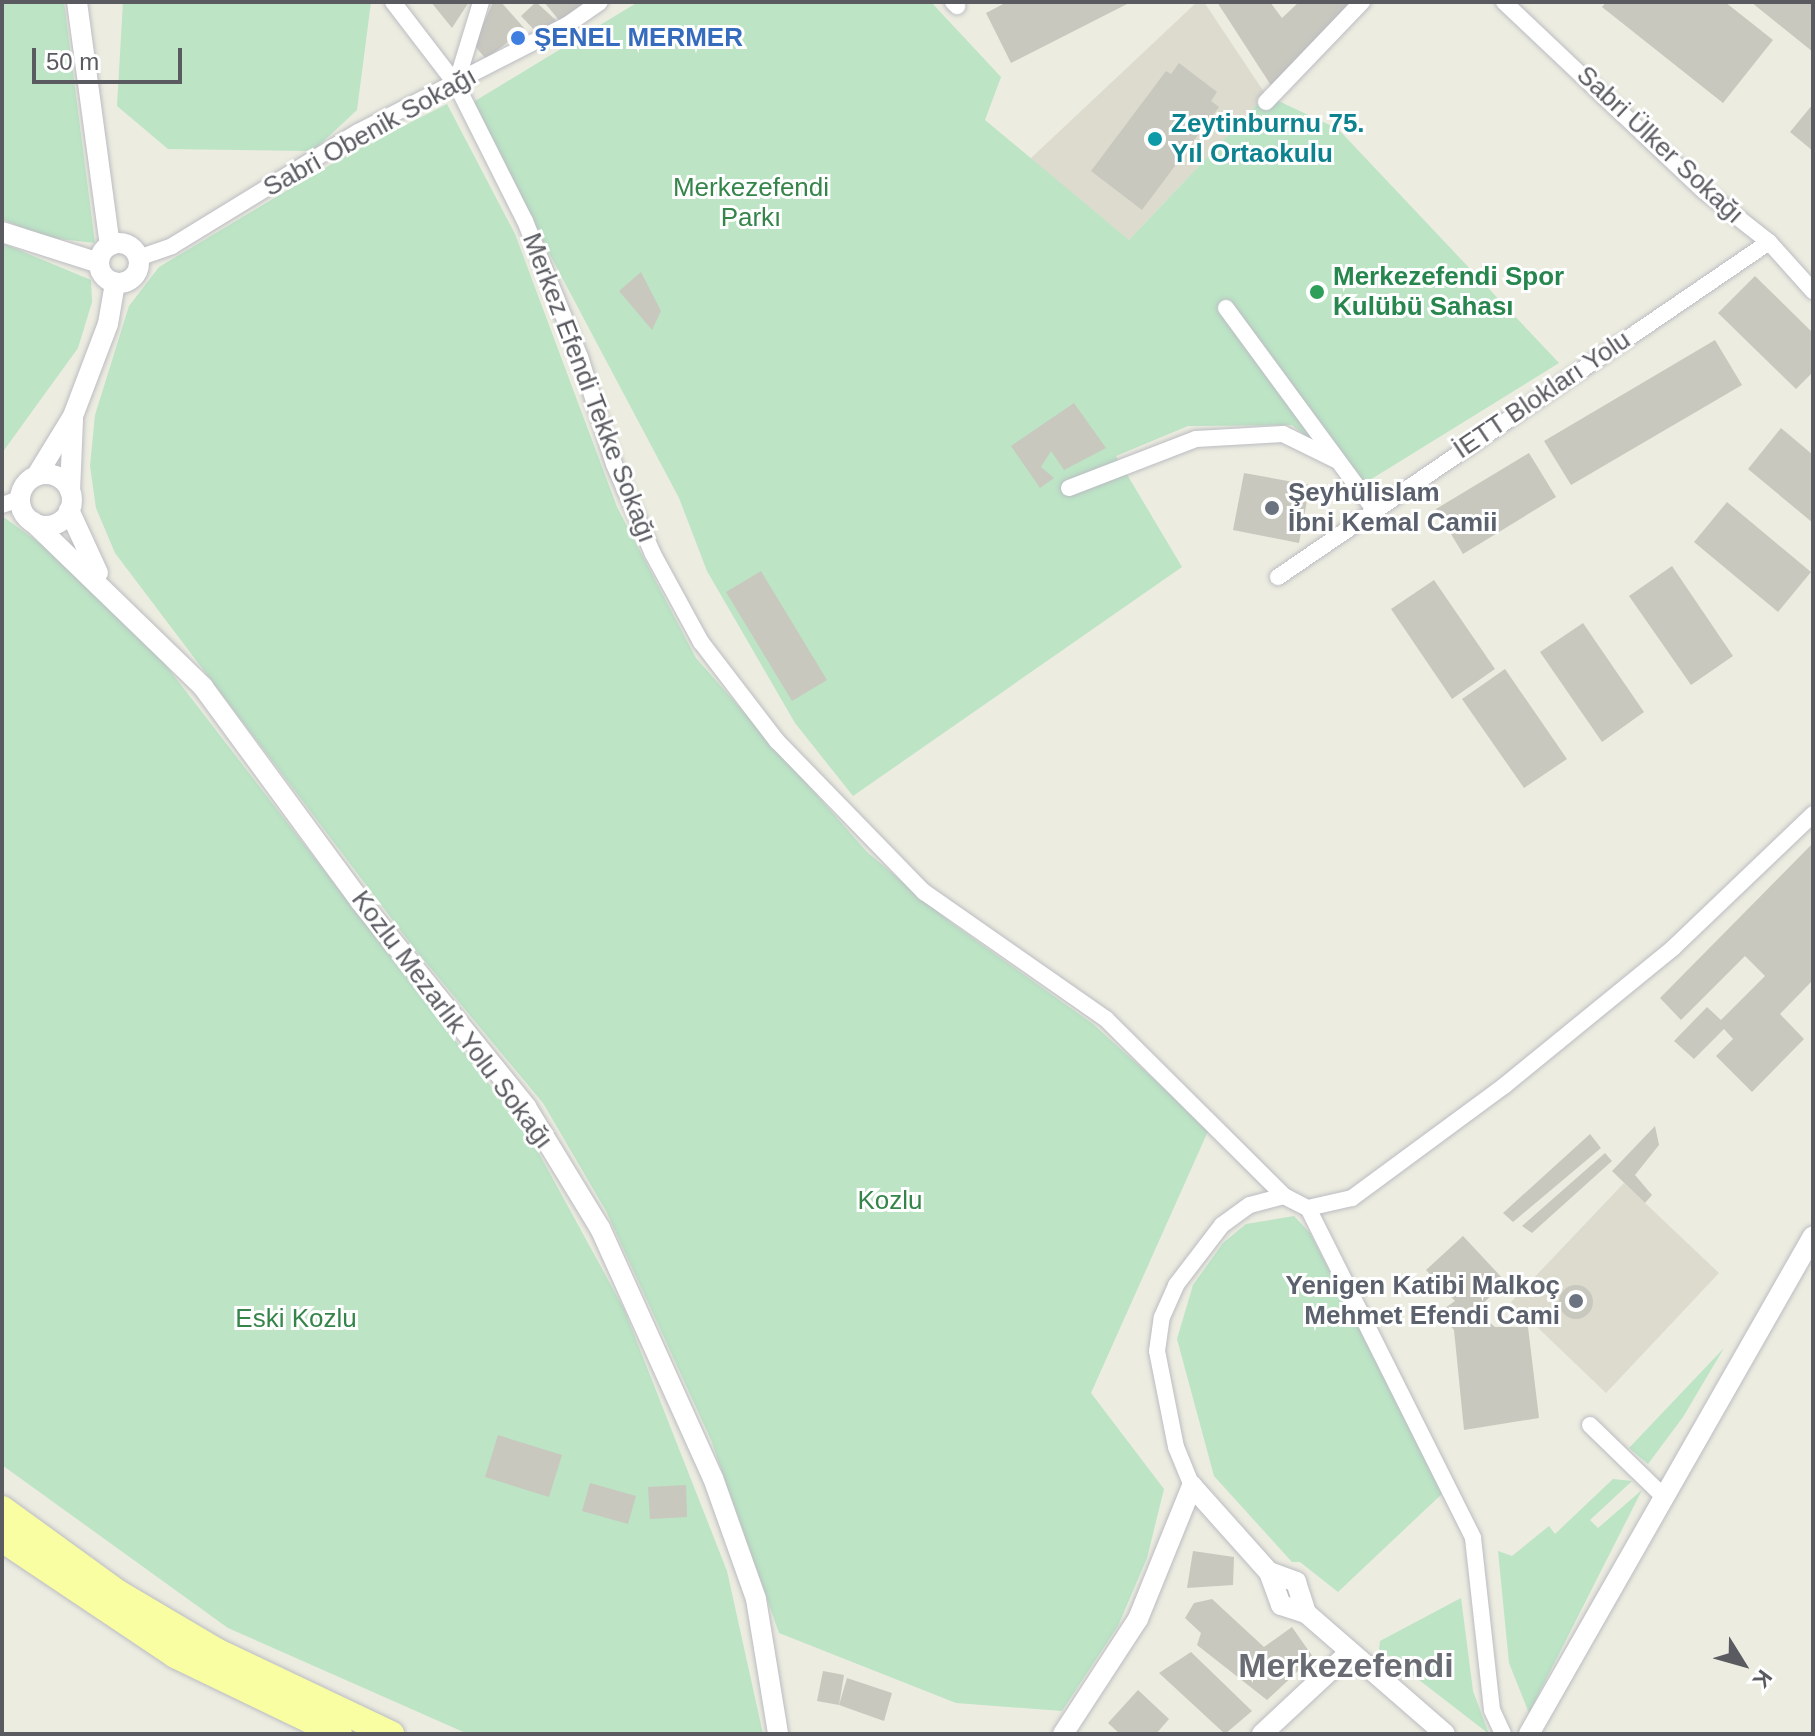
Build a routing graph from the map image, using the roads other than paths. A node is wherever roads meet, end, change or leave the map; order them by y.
1 (77, 2) edge
2 (393, 2) edge
3 (481, 2) edge
4 (600, 2) edge
5 (1362, 2) edge
6 (1504, 2) edge
7 (456, 84) junction
8 (1266, 102) dead end
9 (2, 232) edge
10 (1769, 242) junction
11 (104, 254) junction
12 (138, 258) junction
13 (115, 283) junction
14 (1813, 291) edge
15 (1226, 308) dead end
16 (73, 416) junction
17 (1336, 460) junction
18 (37, 475) junction
19 (1069, 488) dead end
20 (70, 501) junction
21 (11, 502) edge
22 (1373, 508) junction
23 (33, 522) junction
24 (1278, 577) dead end
25 (106, 587) junction
26 (1813, 814) edge
27 (1284, 1196) junction
28 (1308, 1208) junction
29 (1813, 1236) edge
30 (1590, 1425) dead end
31 (1192, 1486) junction
32 (1664, 1497) junction
33 (2, 1509) edge
34 (2, 1539) edge
35 (1350, 1652) junction
36 (1265, 1733) edge
37 (339, 1734) edge
38 (391, 1734) edge
39 (778, 1734) edge
40 (1063, 1734) edge
41 (1445, 1734) edge
42 (1503, 1734) edge
43 (1529, 1734) edge

1 - 11 street
2 - 7 street, Merkez Efendi Tekke Sokağı
3 - 7 street
4 - 7 street, Sabri Obenik Sokağı
5 - 8 street
6 - 10 street, Sabri Ülker Sokağı
7 - 12 street, Sabri Obenik Sokağı
7 - 27 street, Merkez Efendi Tekke Sokağı
9 - 11 street
10 - 14 street, Sabri Ülker Sokağı
10 - 22 street, İETT Blokları Yolu
11 - 12 street
11 - 13 street
12 - 13 street
13 - 16 street
15 - 17 street
16 - 18 street
16 - 20 street
17 - 19 street
17 - 22 street
18 - 20 street
18 - 21 street
20 - 23 street
20 - 25 street
21 - 23 street
22 - 24 street, İETT Blokları Yolu
23 - 25 street
25 - 39 street, Kozlu Mezarlık Yolu Sokağı
26 - 28 street
27 - 28 street, Merkez Efendi Tekke Sokağı
27 - 31 street
28 - 42 street
29 - 32 street
30 - 32 street
31 - 35 street
31 - 40 street
32 - 43 street
33 - 38 main road
34 - 37 main road
35 - 36 street
35 - 41 street

